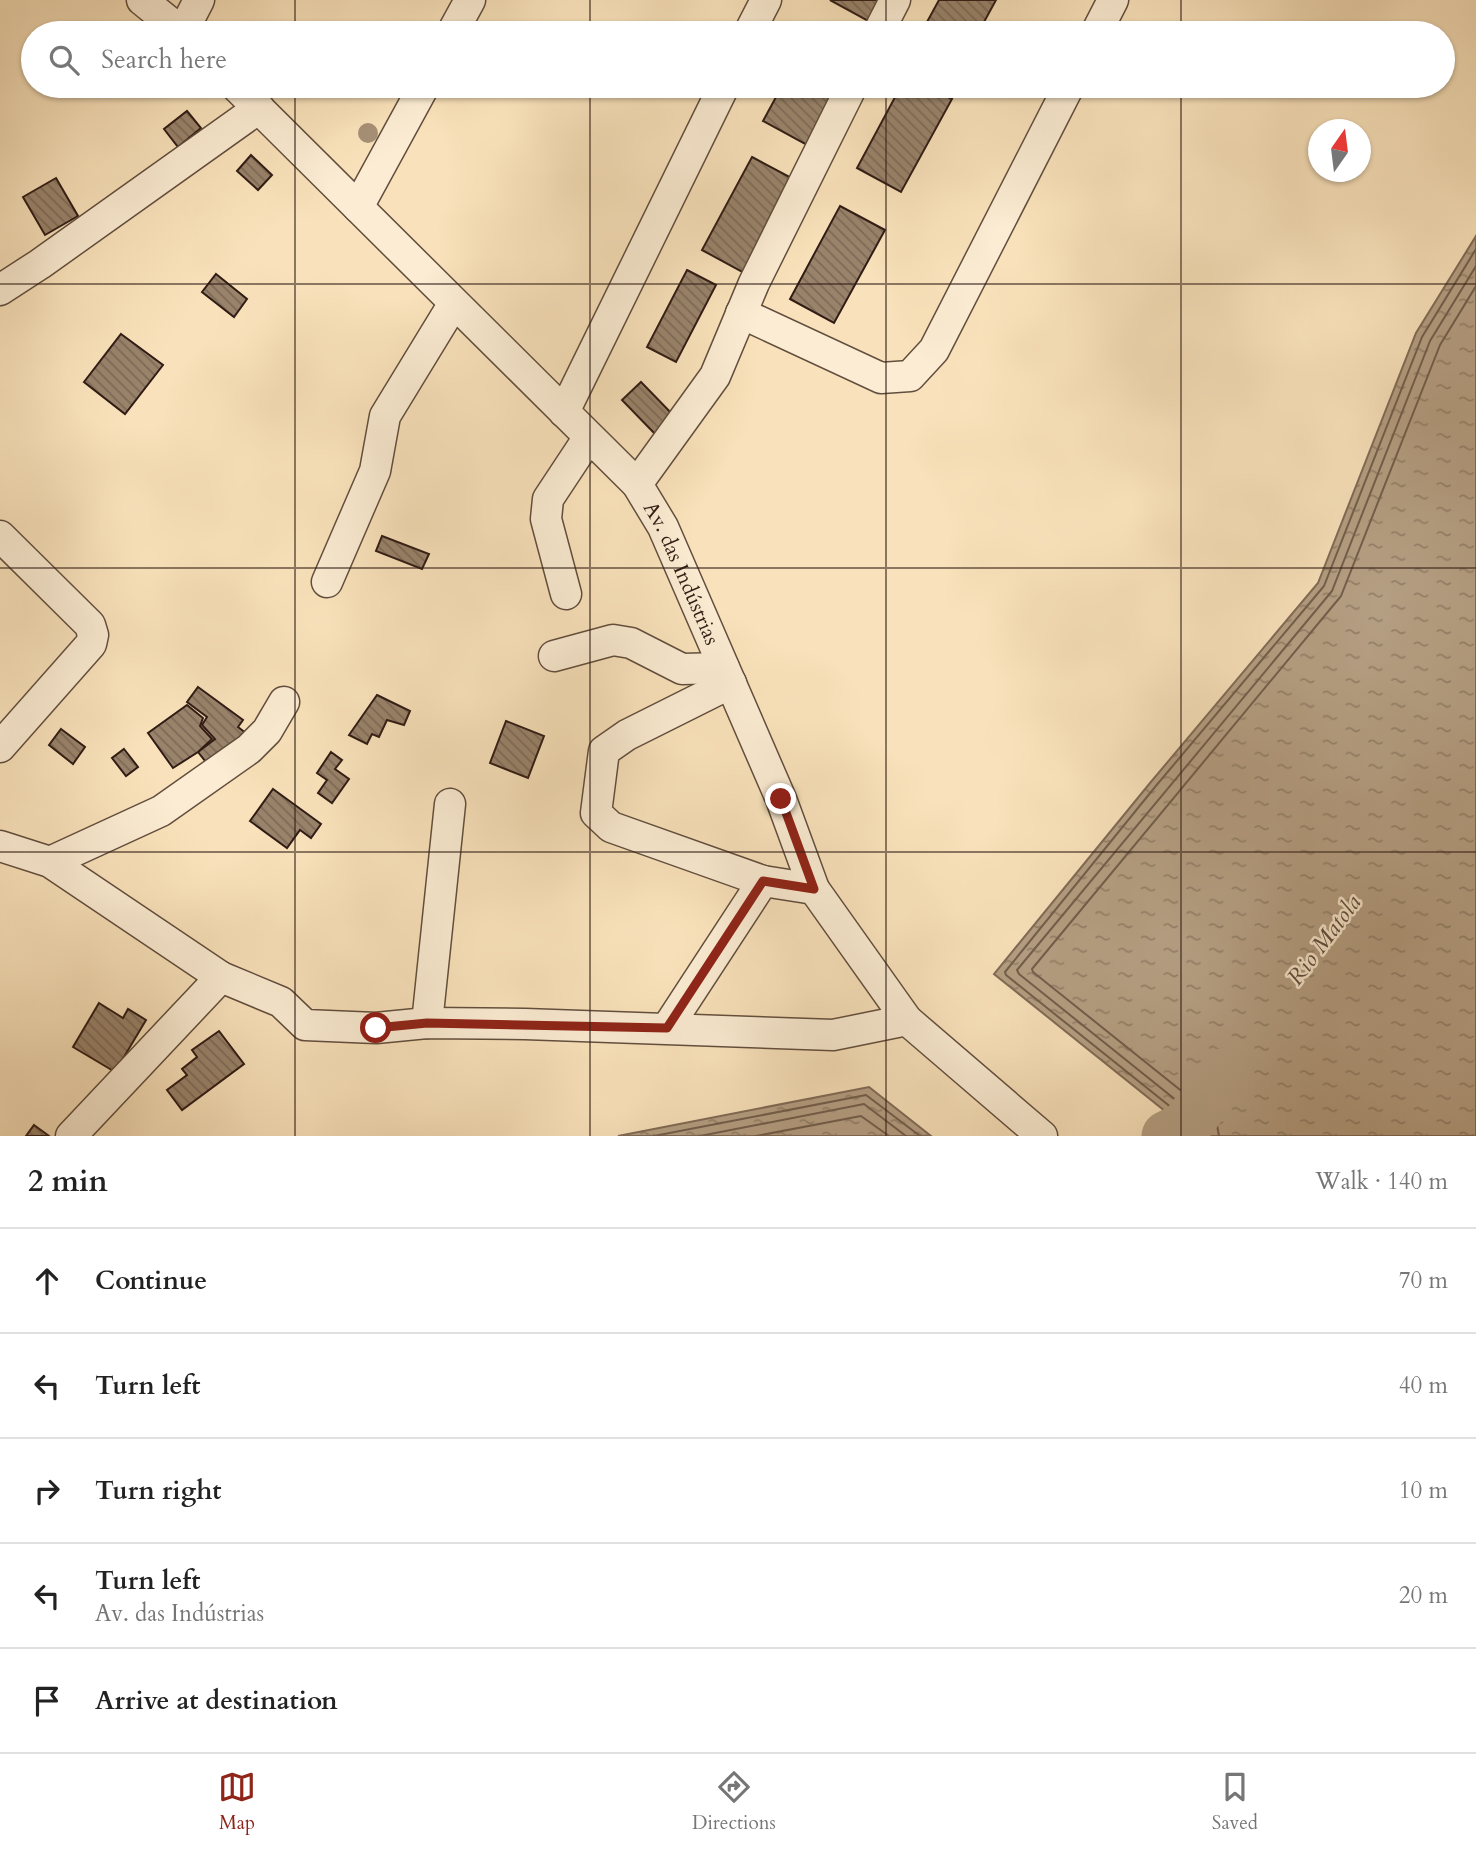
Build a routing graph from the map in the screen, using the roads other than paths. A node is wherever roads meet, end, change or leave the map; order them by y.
1 (142, 0) edge
2 (199, 0) edge
3 (470, 0) edge
4 (766, 0) edge
5 (895, 0) edge
6 (1113, 0) edge
7 (168, 21) edge
8 (189, 21) edge
9 (459, 21) edge
10 (755, 21) edge
11 (884, 21) edge
12 (1102, 21) edge
13 (249, 98) edge
14 (417, 98) edge
15 (718, 98) edge
16 (846, 98) edge
17 (1063, 98) edge
18 (259, 108) junction
19 (358, 207) junction
20 (0, 290) edge
21 (454, 303) junction
22 (741, 313) junction
23 (564, 412) junction
24 (589, 437) junction
25 (637, 484) junction
26 (0, 536) edge
27 (327, 582) dead end
28 (566, 594) dead end
29 (554, 656) dead end
30 (727, 675) junction
31 (284, 702) dead end
32 (0, 747) edge
33 (450, 804) dead end
34 (0, 846) edge
35 (50, 862) junction
36 (763, 881) junction
37 (814, 889) junction
38 (221, 977) junction
39 (907, 1020) junction
40 (427, 1023) junction
41 (667, 1028) junction
42 (1036, 1131) edge
43 (71, 1136) edge

1 - 7 street
2 - 8 street
3 - 9 street
4 - 10 street
5 - 11 street
6 - 12 street
13 - 18 street, Av. das Indústrias
14 - 19 street
15 - 23 street
16 - 22 street
17 - 22 street
18 - 19 street, Av. das Indústrias
18 - 20 street
19 - 21 street, Av. das Indústrias
21 - 23 street, Av. das Indústrias
21 - 27 street
22 - 25 street
23 - 24 street, Av. das Indústrias
24 - 25 street, Av. das Indústrias
24 - 28 street
25 - 30 street, Av. das Indústrias
26 - 32 street
29 - 30 street
30 - 36 street
30 - 37 street, Av. das Indústrias
31 - 35 street
33 - 40 street
34 - 35 street
35 - 38 street
36 - 37 street
36 - 41 street
37 - 39 street, Av. das Indústrias
38 - 40 street
38 - 43 street
39 - 41 street
39 - 42 street, Av. das Indústrias
40 - 41 street

